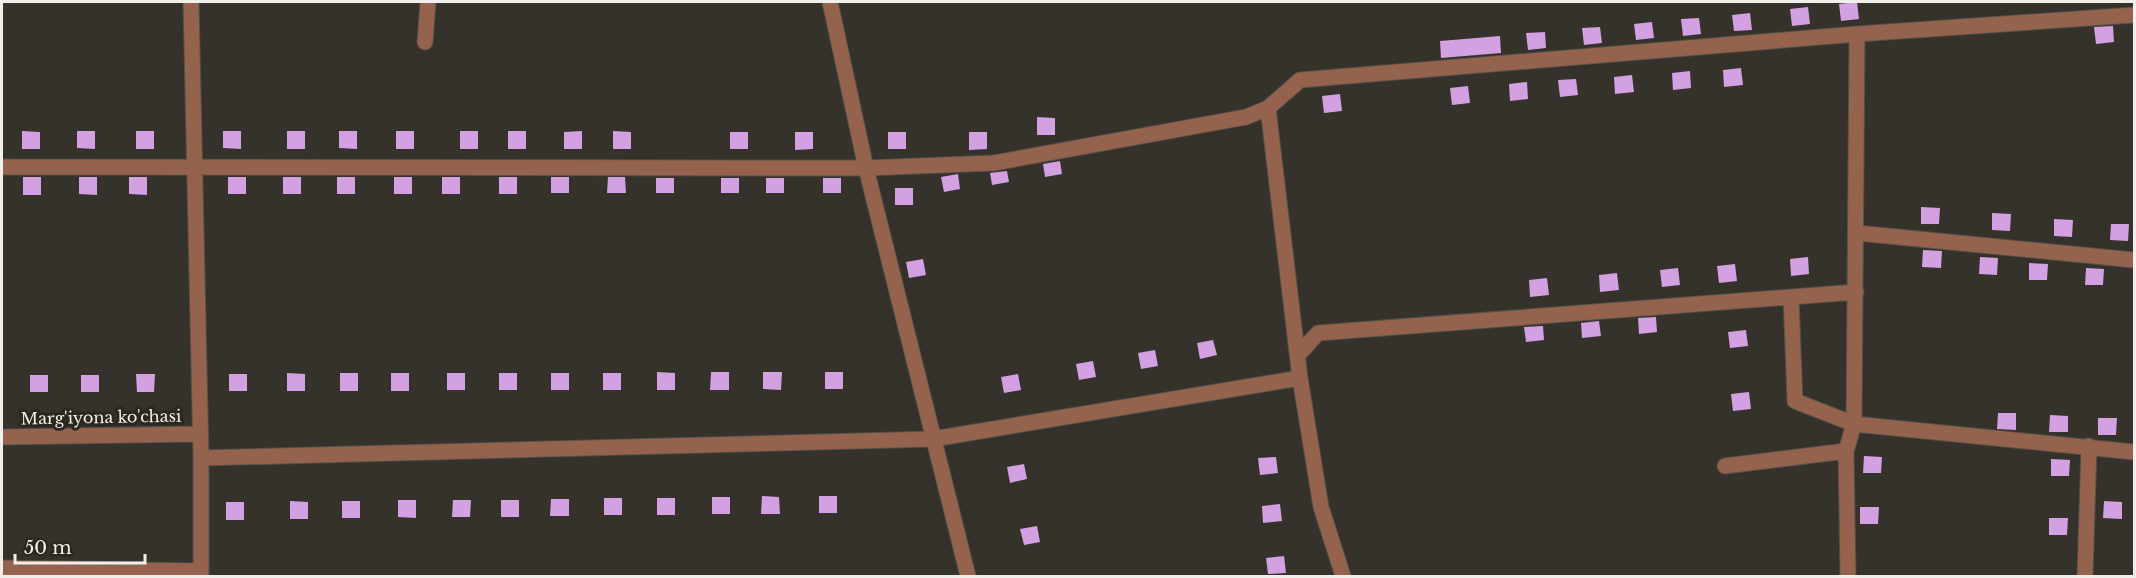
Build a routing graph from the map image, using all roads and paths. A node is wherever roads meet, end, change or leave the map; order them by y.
1 (191, 2) edge
2 (428, 2) edge
3 (830, 2) edge
4 (2134, 15) edge
5 (1857, 34) junction
6 (426, 42) dead end
7 (1268, 108) junction
8 (2, 167) edge
9 (193, 167) junction
10 (866, 168) junction
11 (1857, 232) junction
12 (2134, 260) edge
13 (1856, 292) junction
14 (1791, 297) junction
15 (1299, 356) junction
16 (1300, 378) junction
17 (1854, 424) junction
18 (200, 434) junction
19 (2, 437) edge
20 (933, 439) junction
21 (2089, 446) junction
22 (1846, 452) junction
23 (2134, 452) edge
24 (201, 458) junction
25 (1725, 466) dead end
26 (2, 568) edge
27 (201, 574) edge
28 (968, 576) edge
29 (1343, 576) edge
30 (1848, 576) edge
31 (2085, 576) edge

1 - 9 street
2 - 6 street
3 - 10 street
4 - 5 street
5 - 7 street
5 - 11 street
7 - 10 street
7 - 15 street
8 - 9 street
9 - 10 street
9 - 18 street
10 - 20 street
11 - 12 street
11 - 13 street
13 - 14 street
13 - 17 street
14 - 15 street
14 - 17 street
15 - 16 street
16 - 20 street
16 - 29 street
17 - 21 street
17 - 22 street
18 - 19 street, Marg'iyona ko'chasi
18 - 24 street
20 - 24 street
20 - 28 street
21 - 23 street
21 - 31 street
22 - 25 street
22 - 30 street
24 - 27 street
26 - 27 street

